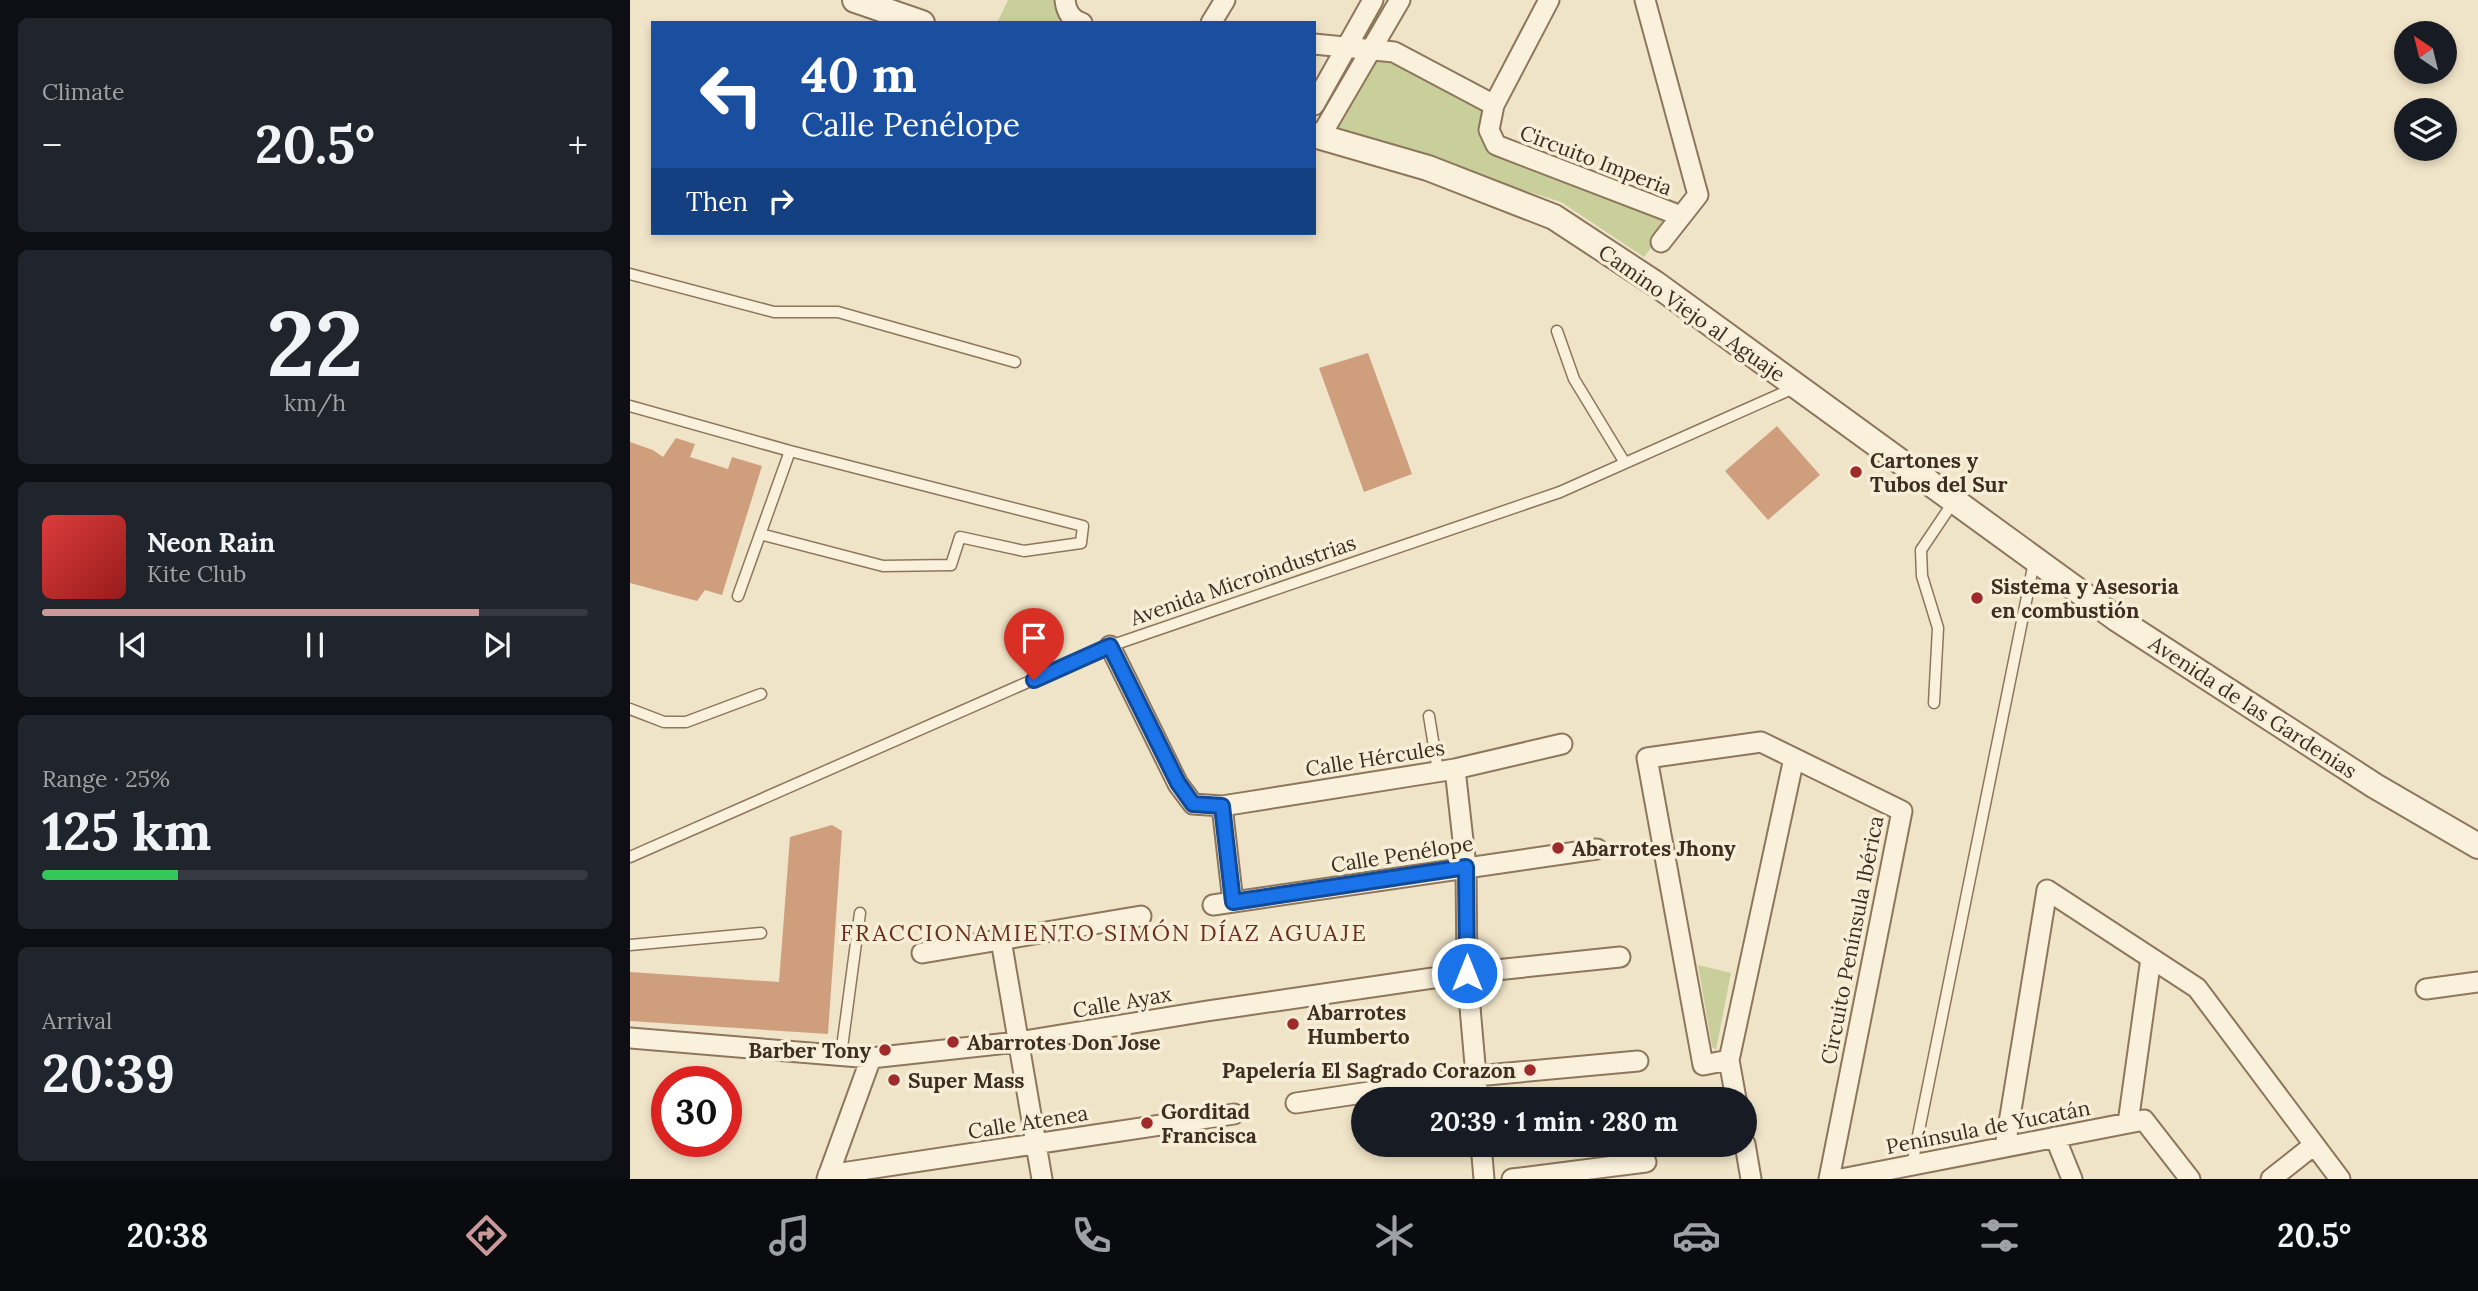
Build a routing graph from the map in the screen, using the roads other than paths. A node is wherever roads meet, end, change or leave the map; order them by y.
1 (855, 0) edge
2 (1065, 0) edge
3 (1225, 0) edge
4 (1373, 0) edge
5 (1400, 0) edge
6 (1549, 0) edge
7 (1644, 0) edge
8 (916, 21) edge
9 (1075, 21) edge
10 (1212, 21) edge
11 (1316, 44) edge
12 (1345, 49) junction
13 (1372, 49) junction
14 (1316, 101) edge
15 (1494, 105) junction
16 (1322, 129) edge
17 (1681, 216) junction
18 (1661, 242) dead end
19 (630, 274) edge
20 (1557, 331) dead end
21 (1015, 362) dead end
22 (1797, 386) junction
23 (630, 406) edge
24 (790, 451) junction
25 (1625, 463) junction
26 (1955, 501) junction
27 (760, 534) junction
28 (2034, 560) junction
29 (738, 596) dead end
30 (1110, 646) junction
31 (761, 694) dead end
32 (1934, 703) dead end
33 (630, 709) edge
34 (1429, 716) dead end
35 (1562, 744) dead end
36 (1794, 758) junction
37 (1446, 770) junction
38 (1222, 806) junction
39 (2478, 846) edge
40 (1597, 849) dead end
41 (630, 857) edge
42 (1466, 867) junction
43 (1233, 902) junction
44 (1213, 905) dead end
45 (860, 913) dead end
46 (1141, 916) dead end
47 (761, 933) dead end
48 (1001, 940) junction
49 (630, 945) edge
50 (922, 953) dead end
51 (1620, 957) dead end
52 (2151, 958) junction
53 (1467, 973) junction
54 (2478, 982) edge
55 (2427, 989) dead end
56 (630, 1038) edge
57 (1018, 1042) junction
58 (841, 1055) junction
59 (871, 1058) junction
60 (1729, 1060) junction
61 (1638, 1061) dead end
62 (1476, 1076) junction
63 (1477, 1087) edge
64 (1734, 1087) edge
65 (1296, 1103) dead end
66 (1234, 1114) dead end
67 (2136, 1121) junction
68 (2055, 1137) junction
69 (1036, 1144) junction
70 (2314, 1145) junction
71 (2005, 1147) junction
72 (1483, 1157) edge
73 (1747, 1157) edge
74 (1646, 1162) dead end
75 (1902, 1171) edge
76 (827, 1177) edge
77 (1042, 1179) edge
78 (1484, 1179) edge
79 (1512, 1179) edge
80 (1751, 1179) edge
81 (1829, 1179) edge
82 (1841, 1179) edge
83 (2072, 1179) edge
84 (2190, 1179) edge
85 (2271, 1179) edge
86 (2340, 1179) edge

1 - 8 street
2 - 9 street
3 - 10 street
4 - 12 street
5 - 13 street
6 - 15 street, Circuito Imperia
7 - 17 street, Circuito Imperia
11 - 12 street
12 - 13 street
12 - 14 street
13 - 15 street
13 - 16 street
15 - 17 street, Circuito Imperia
16 - 22 street, Camino Viejo al Aguaje
17 - 18 street, Circuito Imperia
19 - 21 lane
20 - 25 lane
22 - 25 lane, Avenida Microindustrias
22 - 26 street, Camino Viejo al Aguaje
23 - 24 lane
24 - 27 lane
24 - 27 lane
25 - 30 lane, Avenida Microindustrias
26 - 28 street, Camino Viejo al Aguaje
26 - 32 lane
27 - 29 lane
28 - 39 street, Avenida de las Gardenias
28 - 75 lane
30 - 38 street, Calle Hércules
30 - 41 lane, Avenida Microindustrias
31 - 33 lane
34 - 37 lane
35 - 37 street, Calle Hércules
36 - 60 street
36 - 60 street, Circuito Península Ibérica
36 - 81 street, Circuito Península Ibérica
37 - 38 street, Calle Hércules
37 - 42 street
38 - 43 street
40 - 42 street, Calle Penélope
42 - 43 street, Calle Penélope
42 - 53 street
43 - 44 street, Calle Penélope
45 - 58 lane
46 - 48 street
47 - 49 lane
48 - 50 street
48 - 57 street
51 - 53 street, Calle Ayax
52 - 67 street
52 - 70 street
52 - 71 street
53 - 57 street, Calle Ayax
53 - 62 street
54 - 55 street
56 - 58 street, Calle Ayax
57 - 59 street, Calle Ayax
57 - 69 street
58 - 59 street, Calle Ayax
59 - 76 street
60 - 64 street
61 - 62 street
62 - 63 street
62 - 65 street
66 - 69 street, Calle Atenea
67 - 68 street, Península de Yucatán
67 - 84 street
68 - 71 street, Península de Yucatán
68 - 83 street
69 - 76 street, Calle Atenea
69 - 77 street
70 - 85 street
70 - 86 street
71 - 75 street, Península de Yucatán
72 - 78 street
73 - 80 street
74 - 79 street
75 - 82 street, Península de Yucatán

